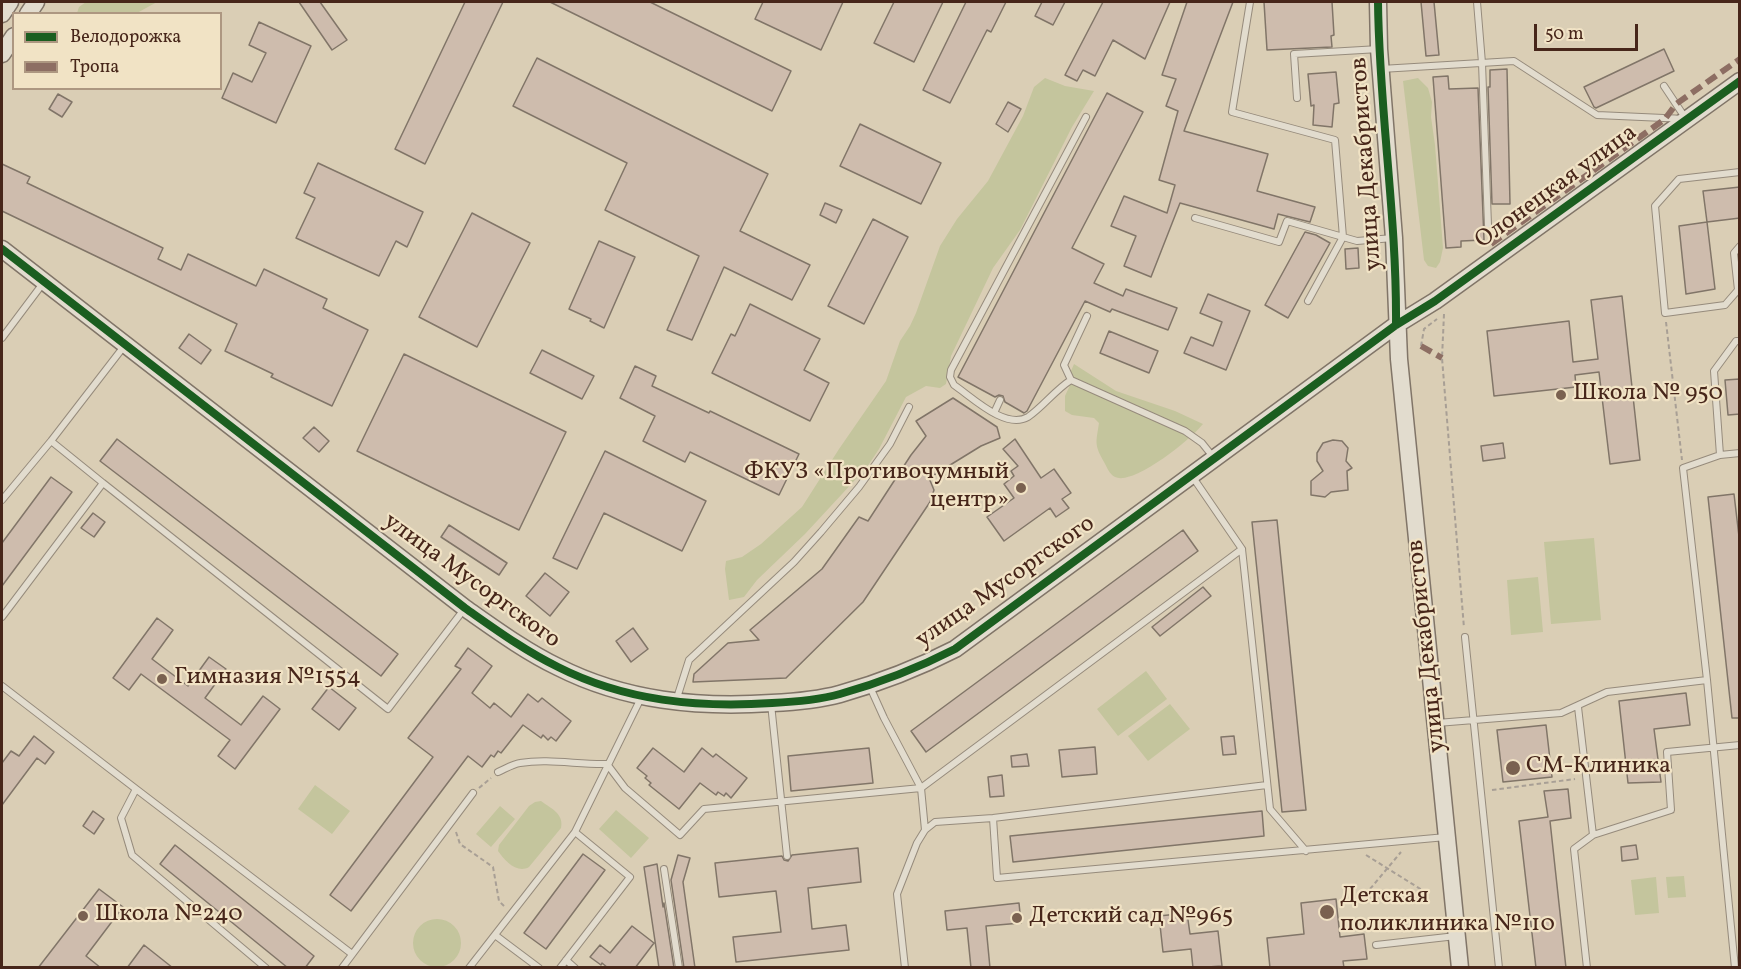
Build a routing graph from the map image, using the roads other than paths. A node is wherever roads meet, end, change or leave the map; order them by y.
1 (10, 2) edge
2 (1250, 2) edge
3 (1378, 2) edge
4 (1477, 2) edge
5 (2, 14) edge
6 (12, 39) edge
7 (1379, 49) junction
8 (2, 54) edge
9 (1482, 63) junction
10 (1381, 69) junction
11 (1740, 81) edge
12 (1664, 86) dead end
13 (1297, 98) dead end
14 (1086, 117) dead end
15 (1686, 119) junction
16 (1740, 172) edge
17 (1195, 218) dead end
18 (1488, 225) dead end
19 (1343, 237) junction
20 (1394, 238) junction
21 (1740, 246) edge
22 (2, 249) edge
23 (45, 281) junction
24 (1308, 301) dead end
25 (1087, 316) dead end
26 (1396, 325) junction
27 (2, 338) edge
28 (1740, 341) edge
29 (126, 344) junction
30 (1071, 380) junction
31 (1000, 400) dead end
32 (909, 407) dead end
33 (994, 413) junction
34 (51, 441) junction
35 (1740, 453) edge
36 (1720, 455) junction
37 (1214, 458) junction
38 (1191, 475) junction
39 (103, 483) junction
40 (2, 500) edge
41 (1242, 549) junction
42 (465, 608) junction
43 (2, 617) edge
44 (1465, 637) road end
45 (1707, 680) junction
46 (869, 684) junction
47 (2, 686) edge
48 (642, 696) junction
49 (676, 701) junction
50 (771, 703) junction
51 (1578, 707) junction
52 (1472, 719) junction
53 (1436, 723) junction
54 (1740, 745) edge
55 (1714, 747) junction
56 (607, 764) junction
57 (498, 772) road end
58 (1267, 785) junction
59 (921, 788) junction
60 (136, 789) junction
61 (473, 792) road end
62 (781, 803) junction
63 (993, 818) junction
64 (925, 830) junction
65 (575, 832) junction
66 (1593, 835) junction
67 (1447, 837) junction
68 (1306, 851) junction
69 (788, 856) dead end
70 (664, 869) dead end
71 (495, 934) junction
72 (1456, 936) junction
73 (1376, 945) dead end
74 (352, 954) junction
75 (566, 960) junction
76 (266, 968) edge
77 (342, 968) edge
78 (470, 968) edge
79 (538, 968) edge
80 (560, 968) edge
81 (575, 968) edge
82 (678, 968) edge
83 (905, 968) edge
84 (1460, 968) edge
85 (1499, 968) edge
86 (1587, 968) edge
87 (1735, 968) edge

1 - 5 street
2 - 19 lane
3 - 7 street, улица Декабристов
4 - 9 lane
6 - 8 street
7 - 10 street, улица Декабристов
7 - 13 lane
9 - 10 lane
9 - 15 lane
9 - 18 lane
10 - 20 street, улица Декабристов
11 - 15 street, Олонецкая улица
12 - 15 lane
14 - 33 lane
15 - 26 street, Олонецкая улица
16 - 21 lane
17 - 19 lane
19 - 20 lane
19 - 24 lane
20 - 26 street, улица Декабристов
22 - 23 street, улица Мусоргского
23 - 27 lane
23 - 29 street, улица Мусоргского
25 - 30 lane
26 - 37 street, улица Мусоргского
26 - 53 street, улица Декабристов
28 - 36 lane
29 - 34 lane
29 - 42 street, улица Мусоргского
30 - 33 lane
30 - 37 lane
31 - 33 lane
32 - 49 lane
34 - 39 lane
34 - 40 lane
35 - 36 lane
36 - 45 lane
37 - 38 street, улица Мусоргского
38 - 41 lane
38 - 46 street, улица Мусоргского
39 - 42 lane
39 - 43 lane
41 - 58 lane
41 - 59 lane
42 - 48 street, улица Мусоргского
44 - 52 lane
45 - 51 lane
45 - 55 lane
46 - 50 street, улица Мусоргского
46 - 59 lane
47 - 60 lane
48 - 49 street, улица Мусоргского
48 - 56 lane
49 - 50 street, улица Мусоргского
50 - 62 lane
51 - 52 lane
51 - 66 lane
52 - 53 lane
52 - 85 lane
53 - 67 street, улица Декабристов
54 - 55 lane
55 - 66 lane
55 - 87 lane
56 - 57 lane
56 - 62 lane
56 - 65 lane
58 - 63 lane
58 - 68 lane
59 - 62 lane
59 - 64 lane
60 - 74 lane
60 - 76 lane
61 - 74 lane
62 - 69 lane
63 - 64 lane
63 - 68 lane
64 - 83 lane
65 - 71 lane
65 - 75 lane
66 - 86 lane
67 - 68 lane
67 - 72 street, улица Декабристов
70 - 82 lane
71 - 78 lane
71 - 79 lane
72 - 73 lane
72 - 84 street, улица Декабристов
74 - 77 lane
75 - 80 lane
75 - 81 lane

